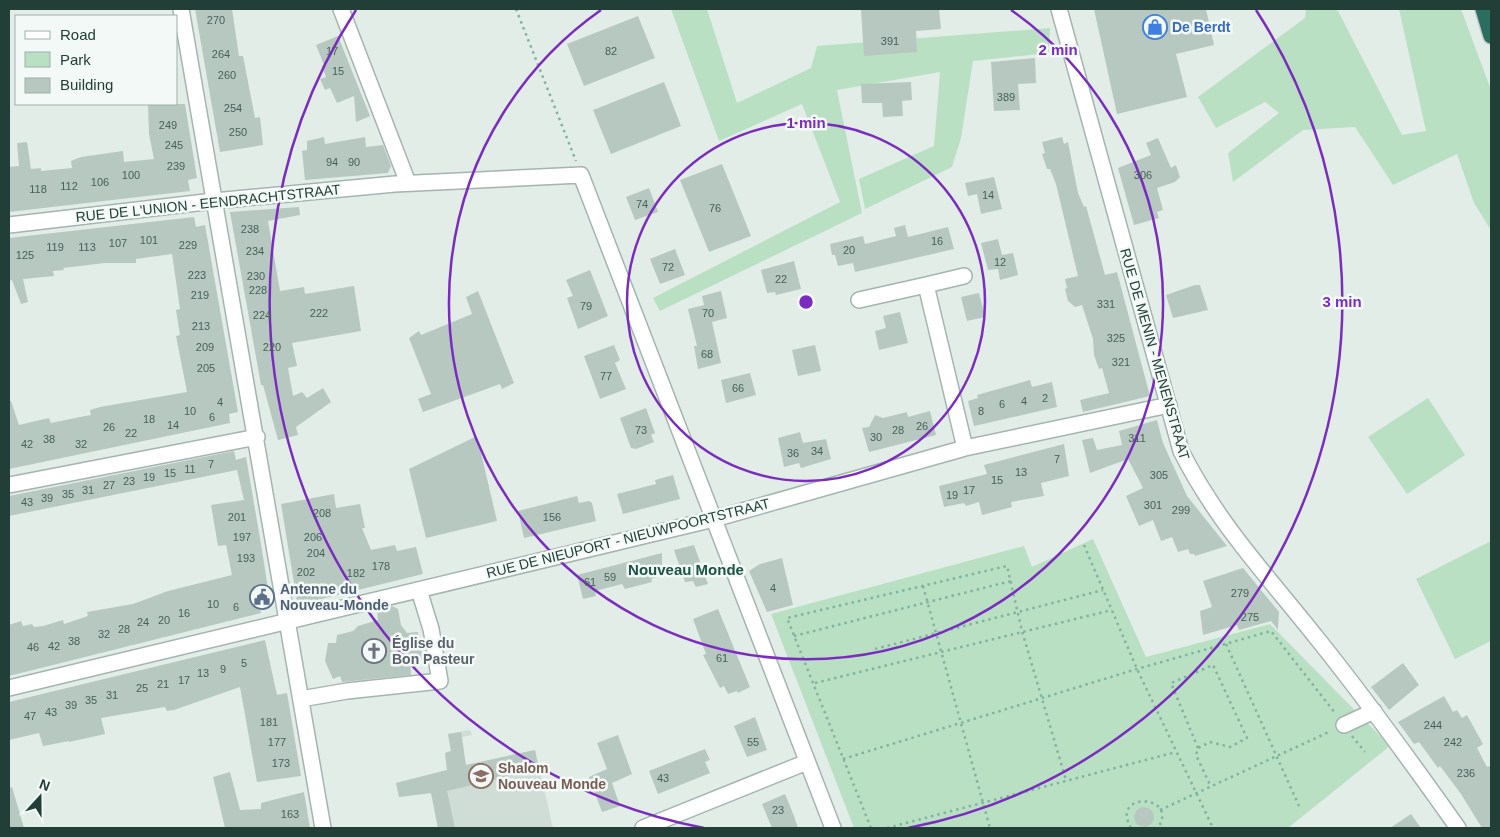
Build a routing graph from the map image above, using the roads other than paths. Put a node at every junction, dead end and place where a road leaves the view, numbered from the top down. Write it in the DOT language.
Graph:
graph roads {
  1 [pos="181,9"];
  2 [pos="341,9"];
  3 [pos="1059,9"];
  4 [pos="1482,9"];
  5 [pos="1491,36"];
  6 [pos="408,183"];
  7 [pos="214,201"];
  8 [pos="9,225"];
  9 [pos="964,276"];
  10 [pos="926,285"];
  11 [pos="859,300"];
  12 [pos="1169,406"];
  13 [pos="257,436"];
  14 [pos="965,448"];
  15 [pos="9,486"];
  16 [pos="714,519"];
  17 [pos="419,590"];
  18 [pos="289,622"];
  19 [pos="9,688"];
  20 [pos="301,699"];
  21 [pos="1374,711"];
  22 [pos="1344,725"];
  23 [pos="807,762"];
  24 [pos="323,828"];
  25 [pos="643,828"];
  26 [pos="833,828"];
  27 [pos="1458,828"];
  1 -- 7 [label="street"];
  2 -- 6 [label="street"];
  3 -- 12 [label="street, RUE DE MENIN - MENENSTRAAT"];
  4 -- 5 [label="highway"];
  6 -- 7 [label="street, RUE DE L'UNION - EENDRACHTSTRAAT"];
  6 -- 16 [label="street, RUE DE L'UNION - EENDRACHTSTRAAT"];
  7 -- 8 [label="street, RUE DE L'UNION - EENDRACHTSTRAAT"];
  7 -- 13 [label="street"];
  9 -- 10 [label="street"];
  10 -- 11 [label="street"];
  10 -- 14 [label="street"];
  12 -- 14 [label="street, RUE DE NIEUPORT - NIEUWPOORTSTRAAT"];
  12 -- 21 [label="street, RUE DE MENIN - MENENSTRAAT"];
  13 -- 15 [label="street"];
  13 -- 18 [label="street"];
  14 -- 16 [label="street, RUE DE NIEUPORT - NIEUWPOORTSTRAAT"];
  16 -- 17 [label="street, RUE DE NIEUPORT - NIEUWPOORTSTRAAT"];
  16 -- 23 [label="street"];
  17 -- 18 [label="street, RUE DE NIEUPORT - NIEUWPOORTSTRAAT"];
  17 -- 20 [label="street"];
  18 -- 19 [label="street, RUE DE NIEUPORT - NIEUWPOORTSTRAAT"];
  18 -- 20 [label="street"];
  20 -- 24 [label="street"];
  21 -- 22 [label="street"];
  21 -- 27 [label="street, RUE DE MENIN - MENENSTRAAT"];
  23 -- 25 [label="street"];
  23 -- 26 [label="street"];
}
